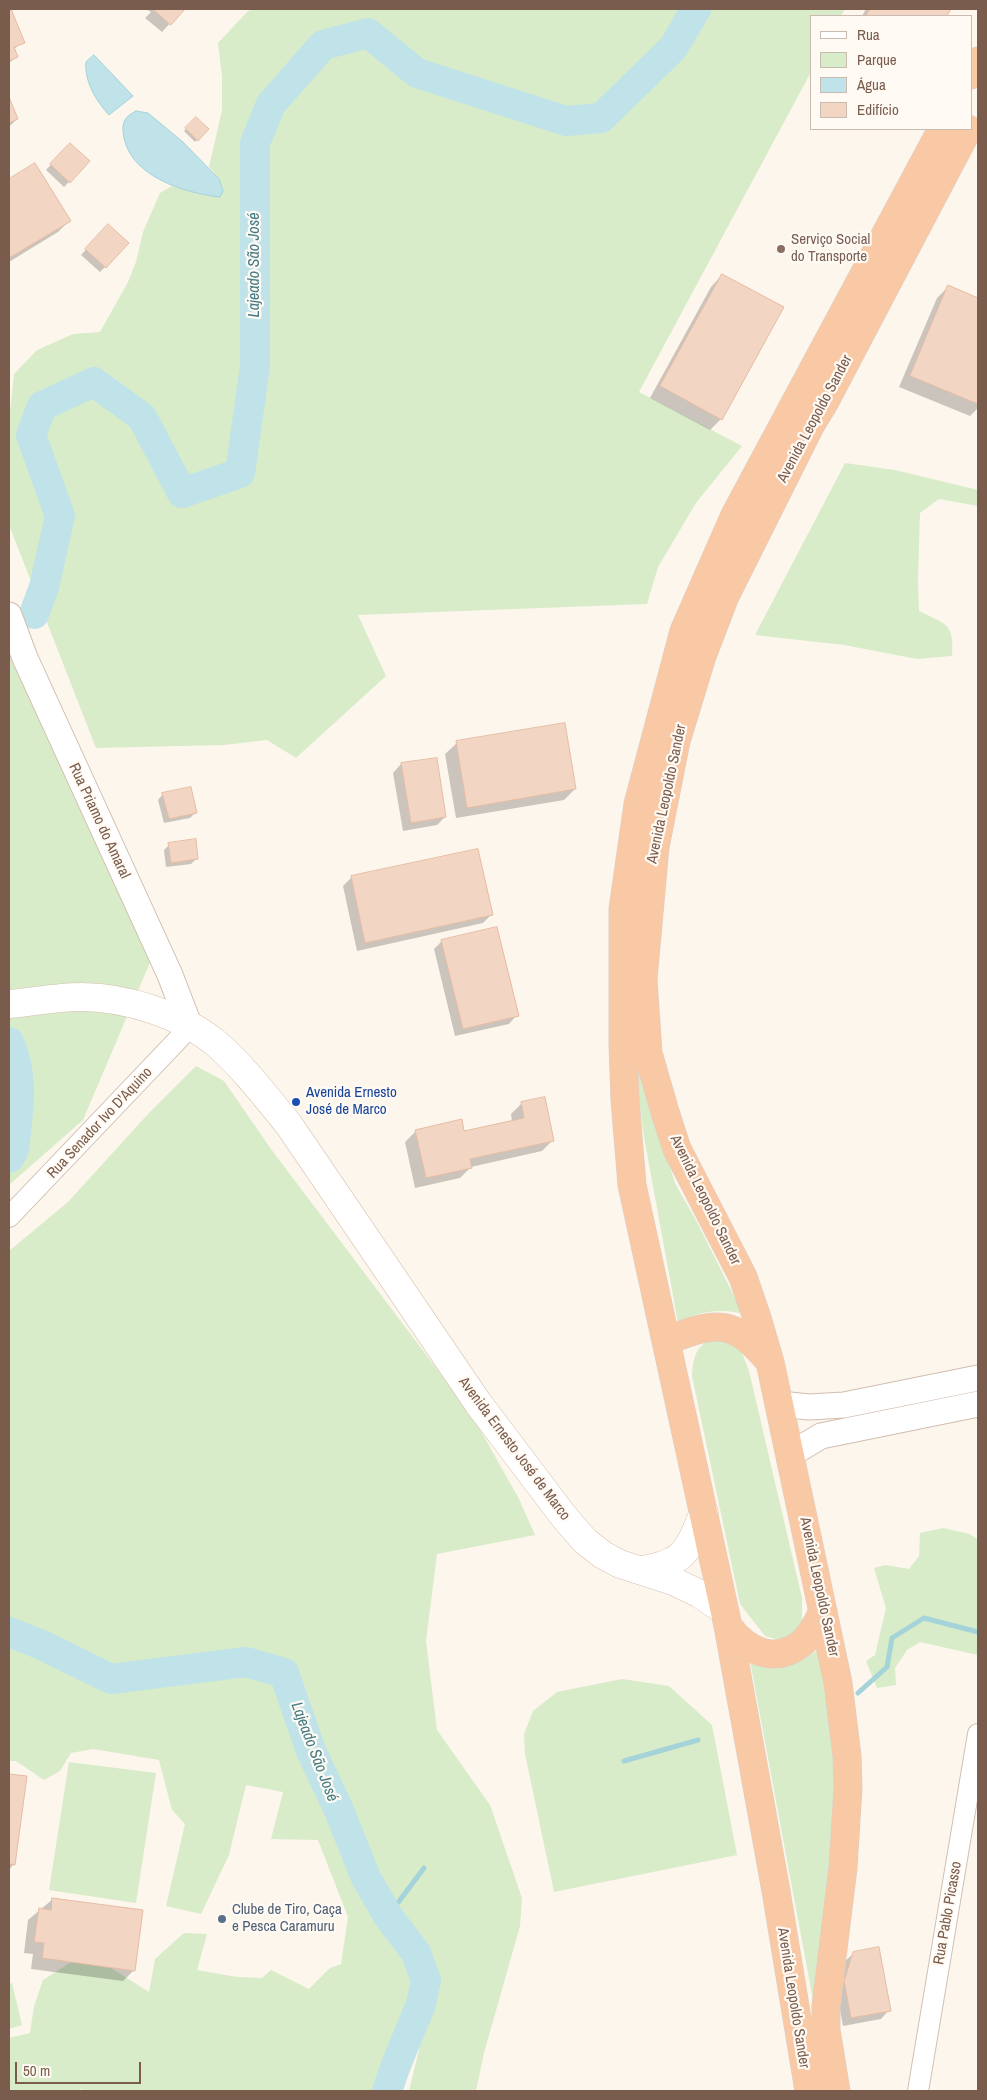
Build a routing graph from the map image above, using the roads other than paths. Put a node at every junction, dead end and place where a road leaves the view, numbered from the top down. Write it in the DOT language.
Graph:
graph roads {
  1 [pos="978,61"];
  2 [pos="972,73"];
  3 [pos="978,110"];
  4 [pos="972,122"];
  5 [pos="941,130"];
  6 [pos="967,130"];
  7 [pos="9,615"];
  8 [pos="9,1004"];
  9 [pos="190,1027"];
  10 [pos="9,1217"];
  11 [pos="666,1341"];
  12 [pos="770,1362"];
  13 [pos="978,1378"];
  14 [pos="780,1404"];
  15 [pos="978,1404"];
  16 [pos="791,1454"];
  17 [pos="704,1512"];
  18 [pos="642,1570"];
  19 [pos="823,1611"];
  20 [pos="726,1618"];
  21 [pos="978,1734"];
  22 [pos="809,2091"];
  23 [pos="836,2091"];
  24 [pos="918,2091"];
  1 -- 2 [label="highway"];
  3 -- 4 [label="highway"];
  5 -- 11 [label="highway, Avenida Leopoldo Sander"];
  6 -- 12 [label="highway, Avenida Leopoldo Sander"];
  7 -- 9 [label="street, Rua Priamo do Amaral"];
  8 -- 9 [label="main road, Avenida Ernesto José de Marco"];
  9 -- 10 [label="street, Rua Senador Ivo D'Aquino"];
  9 -- 18 [label="main road, Avenida Ernesto José de Marco"];
  11 -- 12 [label="highway"];
  11 -- 17 [label="highway, Avenida Leopoldo Sander"];
  12 -- 14 [label="highway, Avenida Leopoldo Sander"];
  13 -- 14 [label="street"];
  14 -- 16 [label="highway, Avenida Leopoldo Sander"];
  15 -- 16 [label="street"];
  16 -- 19 [label="highway, Avenida Leopoldo Sander"];
  17 -- 18 [label="main road, Avenida Ernesto José de Marco"];
  17 -- 20 [label="highway, Avenida Leopoldo Sander"];
  18 -- 20 [label="main road, Avenida Ernesto José de Marco"];
  19 -- 20 [label="highway"];
  19 -- 23 [label="highway, Avenida Leopoldo Sander"];
  20 -- 22 [label="highway, Avenida Leopoldo Sander"];
  21 -- 24 [label="street, Rua Pablo Picasso"];
}
